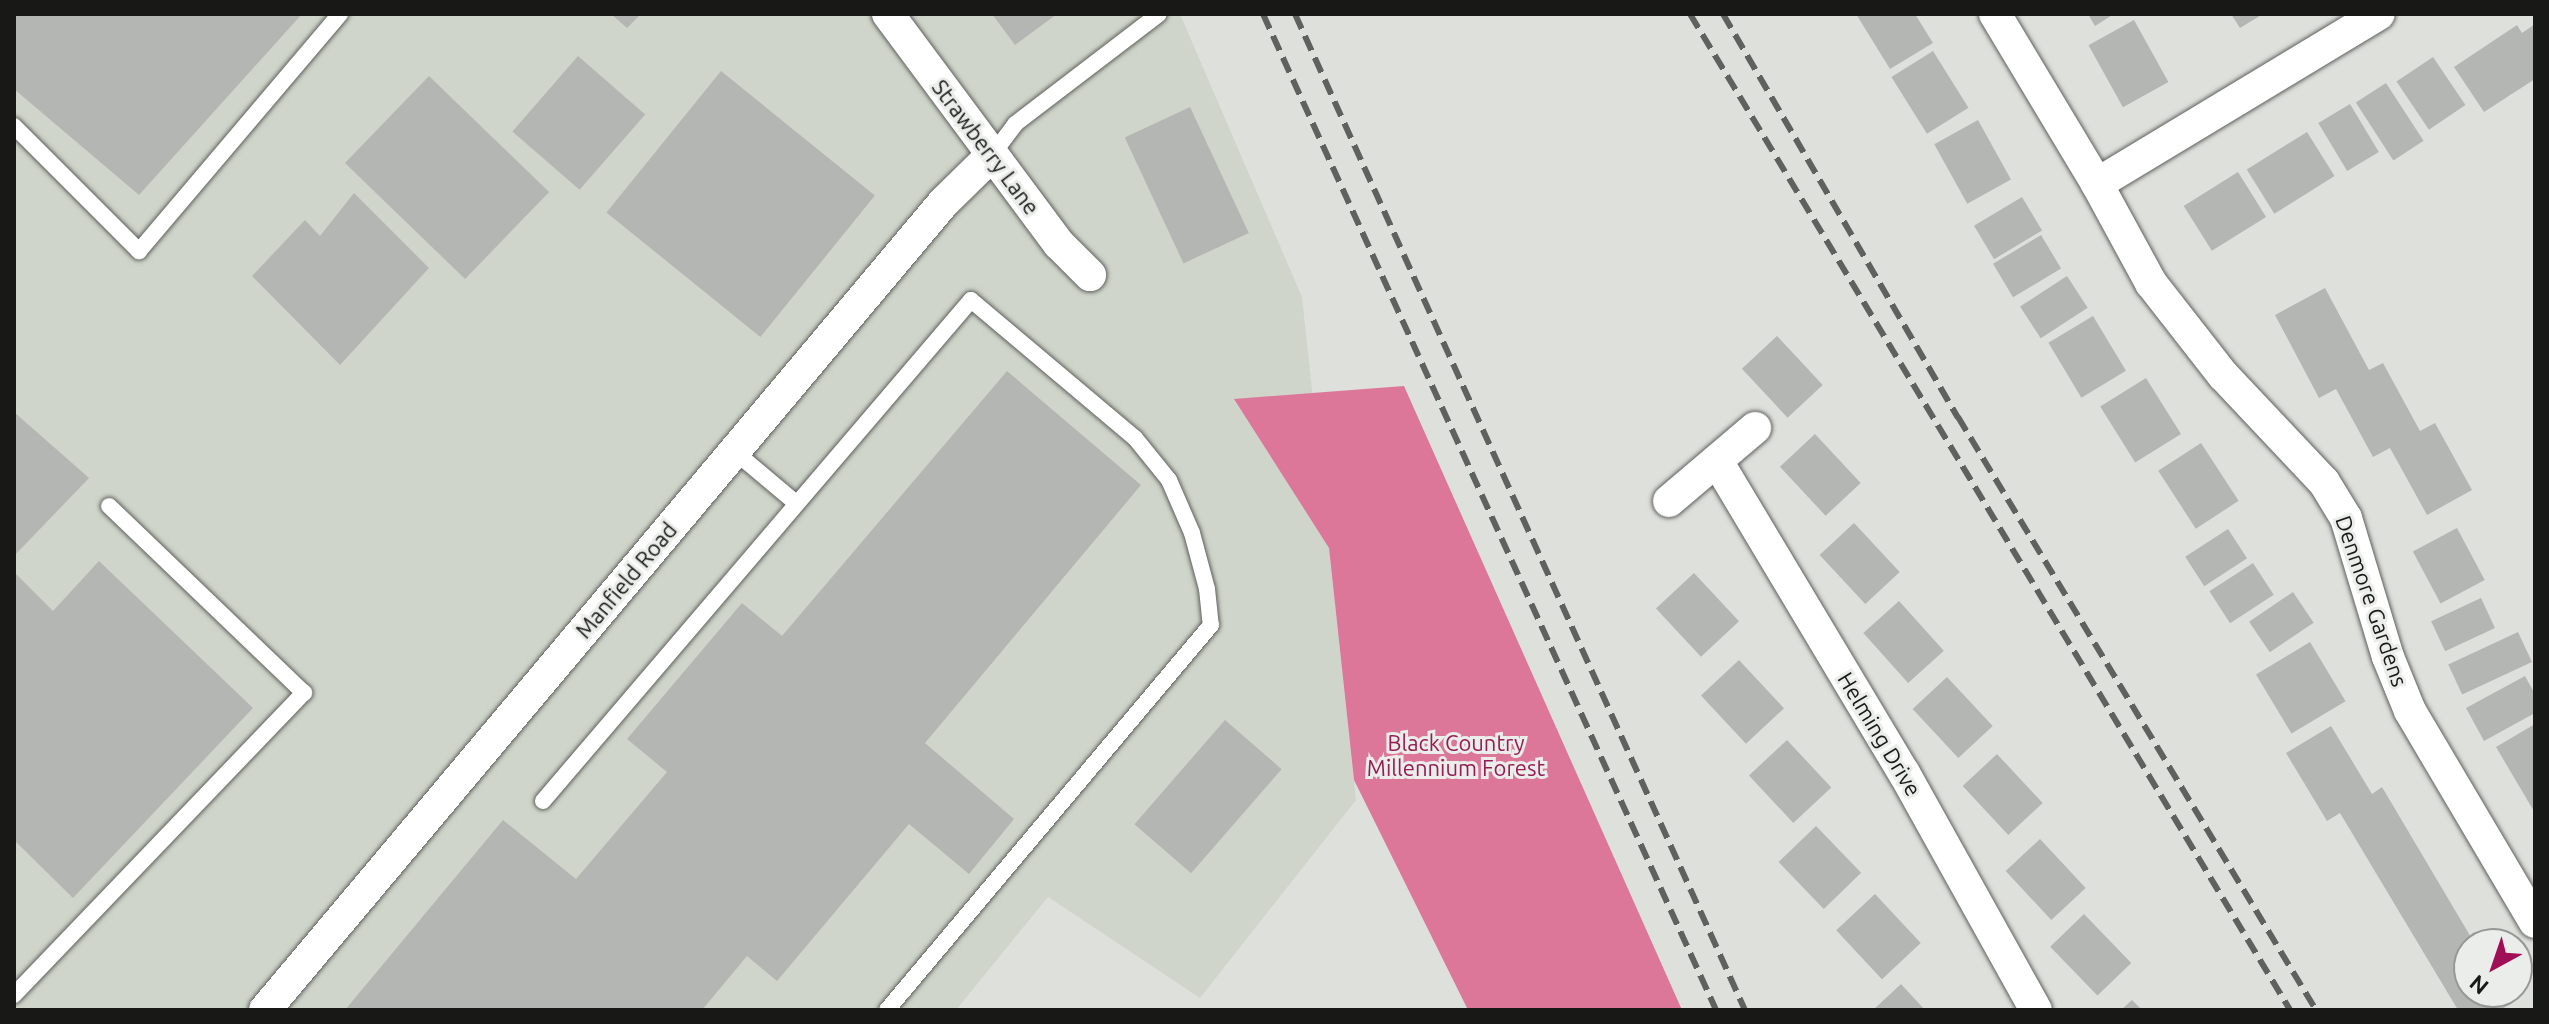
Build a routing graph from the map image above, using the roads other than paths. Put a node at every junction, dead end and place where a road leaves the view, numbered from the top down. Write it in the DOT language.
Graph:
graph roads {
  1 [pos="340,14"];
  2 [pos="888,14"];
  3 [pos="1159,14"];
  4 [pos="1995,14"];
  5 [pos="2379,14"];
  6 [pos="14,126"];
  7 [pos="992,155"];
  8 [pos="2097,184"];
  9 [pos="1090,275"];
  10 [pos="1755,428"];
  11 [pos="734,451"];
  12 [pos="1717,461"];
  13 [pos="1669,501"];
  14 [pos="796,503"];
  15 [pos="109,506"];
  16 [pos="543,801"];
  17 [pos="2535,922"];
  18 [pos="14,995"];
  19 [pos="265,1010"];
  20 [pos="887,1010"];
  21 [pos="2036,1010"];
  1 -- 6 [label="lane"];
  2 -- 7 [label="street, Strawberry Lane"];
  3 -- 7 [label="lane"];
  4 -- 8 [label="street, Denmore Gardens"];
  5 -- 8 [label="street"];
  7 -- 9 [label="street, Strawberry Lane"];
  7 -- 11 [label="street, Manfield Road"];
  8 -- 17 [label="street, Denmore Gardens"];
  10 -- 12 [label="street"];
  11 -- 14 [label="lane"];
  11 -- 19 [label="street, Manfield Road"];
  12 -- 13 [label="street"];
  12 -- 21 [label="street, Helming Drive"];
  14 -- 16 [label="lane"];
  14 -- 20 [label="lane"];
  15 -- 18 [label="lane"];
}
